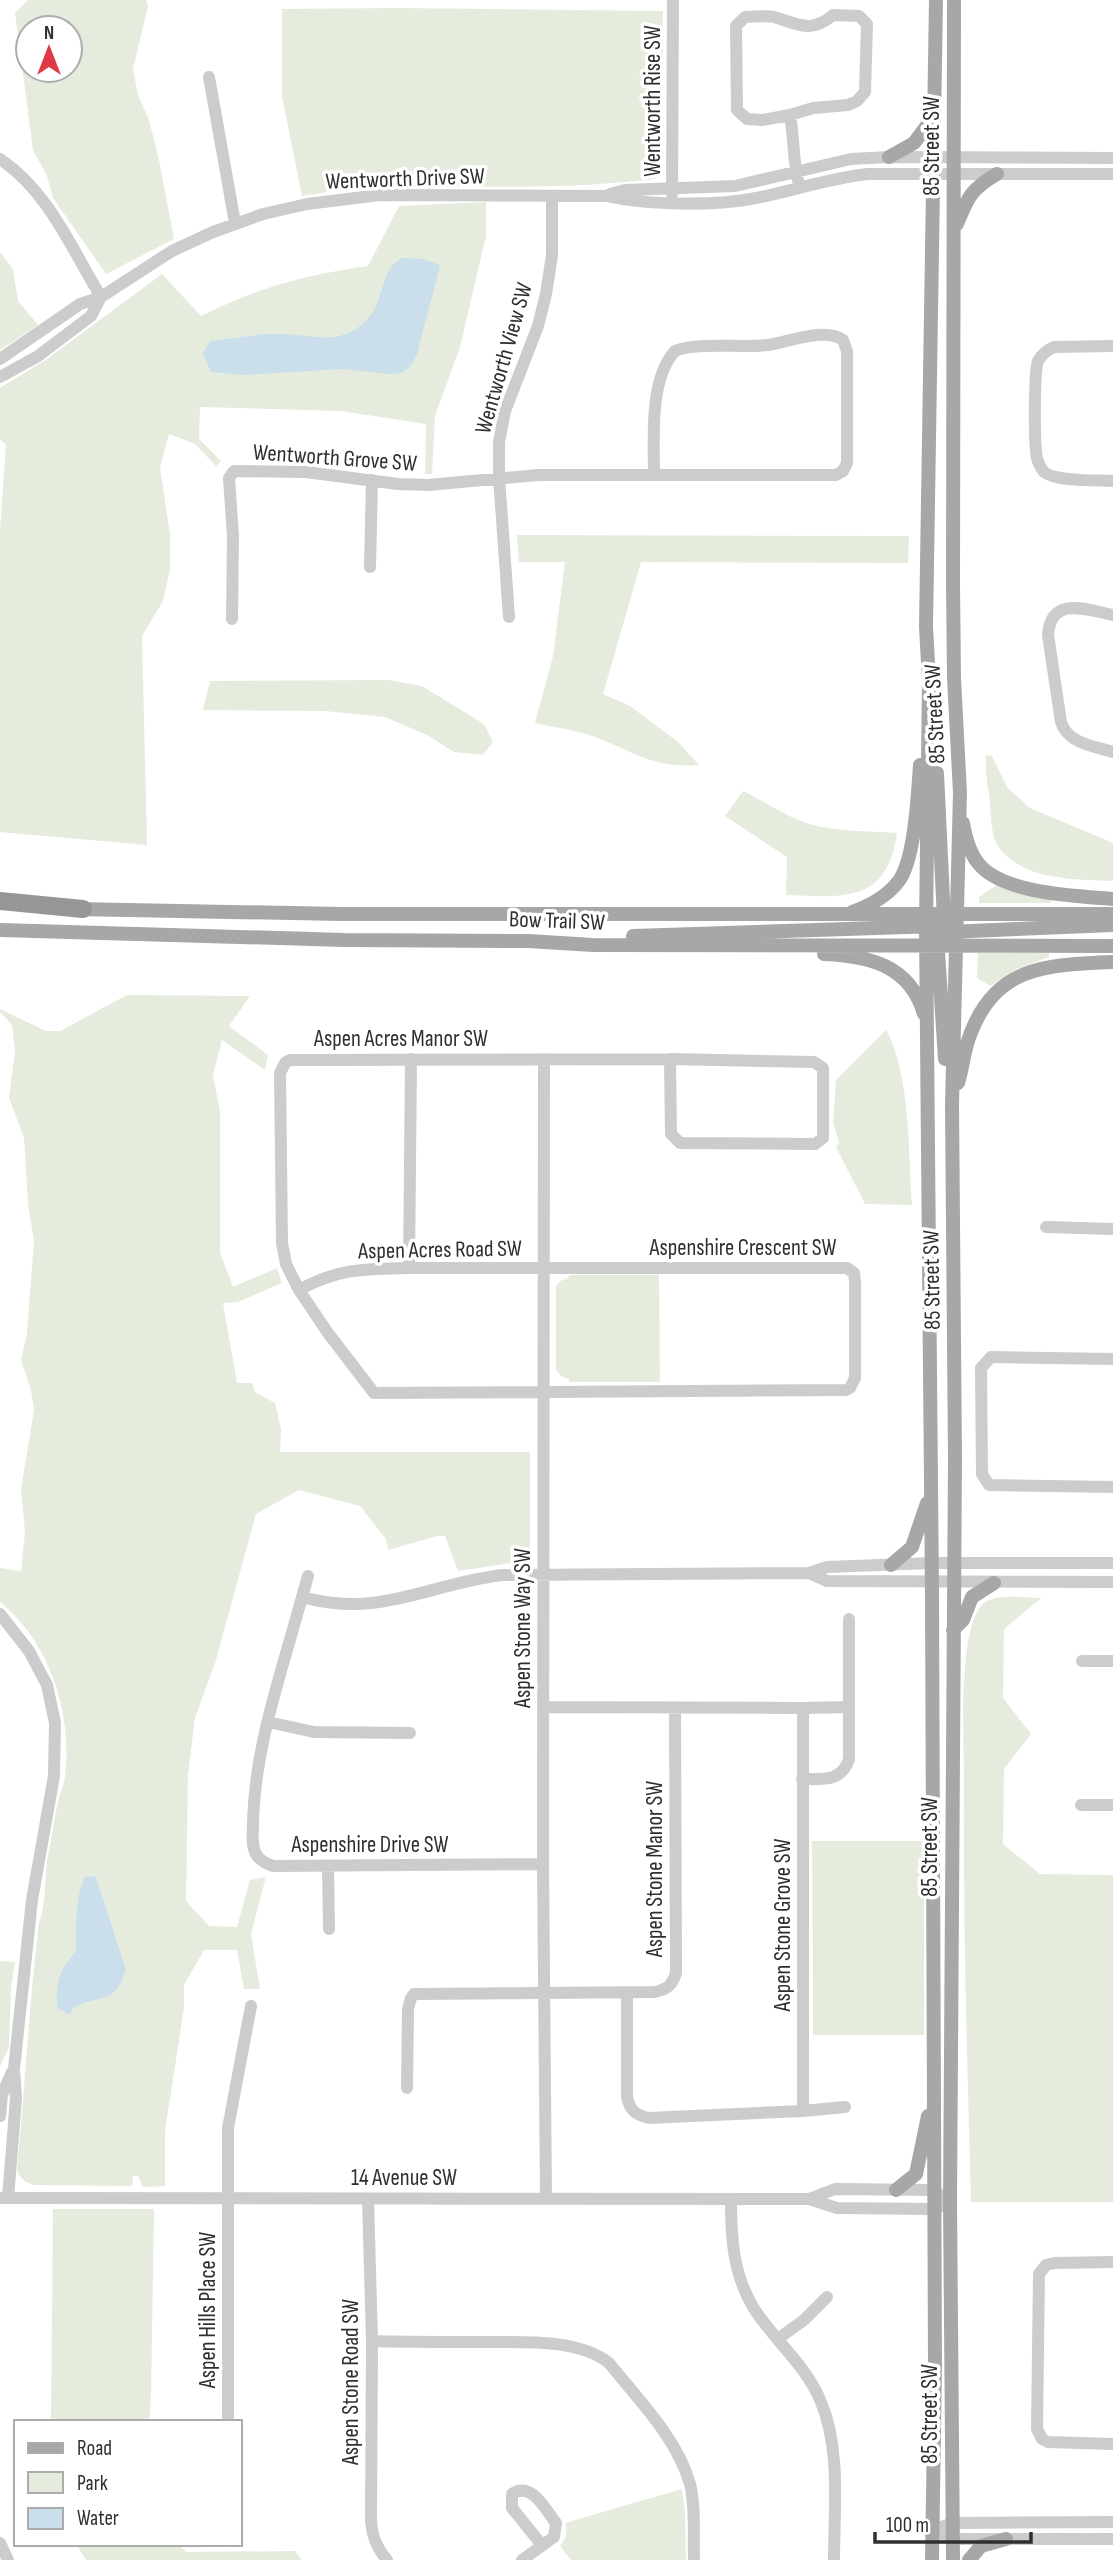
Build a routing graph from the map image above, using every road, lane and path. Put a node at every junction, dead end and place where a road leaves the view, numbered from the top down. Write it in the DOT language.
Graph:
graph roads {
  1 [pos="673,0"];
  2 [pos="936,0"];
  3 [pos="954,0"];
  4 [pos="209,77"];
  5 [pos="790,115"];
  6 [pos="935,115"];
  7 [pos="889,157"];
  8 [pos="934,158"];
  9 [pos="954,158"];
  10 [pos="1113,158"];
  11 [pos="0,159"];
  12 [pos="796,172"];
  13 [pos="997,174"];
  14 [pos="1113,174"];
  15 [pos="934,175"];
  16 [pos="954,175"];
  17 [pos="673,188"];
  18 [pos="800,188"];
  19 [pos="552,195"];
  20 [pos="606,195"];
  21 [pos="672,202"];
  22 [pos="236,223"];
  23 [pos="953,235"];
  24 [pos="101,297"];
  25 [pos="1113,346"];
  26 [pos="0,359"];
  27 [pos="0,377"];
  28 [pos="654,474"];
  29 [pos="499,477"];
  30 [pos="372,480"];
  31 [pos="1113,481"];
  32 [pos="370,567"];
  33 [pos="927,583"];
  34 [pos="953,583"];
  35 [pos="1113,615"];
  36 [pos="509,617"];
  37 [pos="232,619"];
  38 [pos="929,701"];
  39 [pos="1113,752"];
  40 [pos="960,793"];
  41 [pos="1113,899"];
  42 [pos="0,901"];
  43 [pos="0,907"];
  44 [pos="83,909"];
  45 [pos="846,914"];
  46 [pos="1113,914"];
  47 [pos="1113,925"];
  48 [pos="941,929"];
  49 [pos="0,930"];
  50 [pos="528,941"];
  51 [pos="593,945"];
  52 [pos="1113,946"];
  53 [pos="1113,962"];
  54 [pos="927,1026"];
  55 [pos="411,1059"];
  56 [pos="544,1059"];
  57 [pos="670,1059"];
  58 [pos="952,1104"];
  59 [pos="953,1202"];
  60 [pos="1046,1227"];
  61 [pos="1113,1228"];
  62 [pos="409,1268"];
  63 [pos="543,1269"];
  64 [pos="299,1290"];
  65 [pos="1113,1359"];
  66 [pos="544,1390"];
  67 [pos="1113,1487"];
  68 [pos="931,1492"];
  69 [pos="932,1563"];
  70 [pos="953,1563"];
  71 [pos="1113,1563"];
  72 [pos="891,1565"];
  73 [pos="809,1573"];
  74 [pos="543,1574"];
  75 [pos="308,1576"];
  76 [pos="932,1583"];
  77 [pos="953,1583"];
  78 [pos="993,1583"];
  79 [pos="1113,1583"];
  80 [pos="302,1598"];
  81 [pos="0,1614"];
  82 [pos="849,1619"];
  83 [pos="953,1630"];
  84 [pos="1082,1661"];
  85 [pos="1113,1661"];
  86 [pos="543,1707"];
  87 [pos="848,1707"];
  88 [pos="675,1708"];
  89 [pos="803,1708"];
  90 [pos="268,1722"];
  91 [pos="410,1733"];
  92 [pos="802,1779"];
  93 [pos="1081,1805"];
  94 [pos="1113,1805"];
  95 [pos="543,1864"];
  96 [pos="328,1866"];
  97 [pos="329,1929"];
  98 [pos="545,1992"];
  99 [pos="627,1993"];
  100 [pos="251,2006"];
  101 [pos="13,2069"];
  102 [pos="407,2088"];
  103 [pos="933,2101"];
  104 [pos="845,2107"];
  105 [pos="803,2111"];
  106 [pos="0,2116"];
  107 [pos="896,2190"];
  108 [pos="933,2190"];
  109 [pos="4,2198"];
  110 [pos="228,2198"];
  111 [pos="546,2198"];
  112 [pos="369,2199"];
  113 [pos="731,2199"];
  114 [pos="809,2199"];
  115 [pos="950,2202"];
  116 [pos="933,2210"];
  117 [pos="1113,2262"];
  118 [pos="827,2297"];
  119 [pos="779,2338"];
  120 [pos="372,2341"];
  121 [pos="228,2420"];
  122 [pos="1113,2444"];
  123 [pos="1113,2522"];
  124 [pos="953,2523"];
  125 [pos="933,2530"];
  126 [pos="953,2539"];
  127 [pos="1006,2539"];
  128 [pos="1113,2539"];
  129 [pos="0,2543"];
  130 [pos="541,2544"];
  131 [pos="8,2560"];
  132 [pos="387,2560"];
  133 [pos="522,2560"];
  134 [pos="694,2560"];
  135 [pos="834,2560"];
  136 [pos="932,2560"];
  137 [pos="953,2560"];
  138 [pos="969,2560"];
  1 -- 17 [label="street, Wentworth Rise SW"];
  2 -- 6 [label="main road, 85 Street SW"];
  3 -- 9 [label="main road, 85 Street SW"];
  4 -- 22 [label="street"];
  5 -- 5 [label="street"];
  5 -- 12 [label="street"];
  6 -- 7 [label="main road"];
  6 -- 8 [label="main road, 85 Street SW"];
  7 -- 8 [label="street, Wentworth Drive SW"];
  7 -- 12 [label="street, Wentworth Drive SW"];
  8 -- 9 [label="street, Wentworth Drive SW"];
  8 -- 15 [label="main road, 85 Street SW"];
  9 -- 10 [label="street, Wentworth Drive SW"];
  9 -- 16 [label="main road, 85 Street SW"];
  11 -- 24 [label="street"];
  12 -- 17 [label="street, Wentworth Drive SW"];
  12 -- 18 [label="street"];
  13 -- 14 [label="street, Wentworth Drive SW"];
  13 -- 16 [label="street, Wentworth Drive SW"];
  13 -- 23 [label="main road"];
  15 -- 16 [label="street, Wentworth Drive SW"];
  15 -- 18 [label="street, Wentworth Drive SW"];
  15 -- 33 [label="main road, 85 Street SW"];
  16 -- 23 [label="main road, 85 Street SW"];
  17 -- 20 [label="street, Wentworth Drive SW"];
  17 -- 21 [label="street, Wentworth Rise SW"];
  18 -- 21 [label="street, Wentworth Drive SW"];
  19 -- 20 [label="street, Wentworth Drive SW"];
  19 -- 22 [label="street, Wentworth Drive SW"];
  19 -- 29 [label="street, Wentworth View SW"];
  20 -- 21 [label="street, Wentworth Drive SW"];
  22 -- 24 [label="street, Wentworth Drive SW"];
  23 -- 34 [label="main road, 85 Street SW"];
  24 -- 26 [label="street, Wentworth Drive SW"];
  24 -- 27 [label="street, Wentworth Drive SW"];
  25 -- 31 [label="street"];
  28 -- 28 [label="street, Wentworth Grove SW"];
  28 -- 29 [label="street, Wentworth Grove SW"];
  29 -- 30 [label="street, Wentworth Grove SW"];
  29 -- 36 [label="street, Wentworth View SW"];
  30 -- 32 [label="street"];
  30 -- 37 [label="street, Wentworth Grove SW"];
  33 -- 34 [label="main road"];
  33 -- 38 [label="main road, 85 Street SW"];
  34 -- 40 [label="main road, 85 Street SW"];
  35 -- 39 [label="street"];
  38 -- 45 [label="main road"];
  38 -- 48 [label="main road, 85 Street SW"];
  40 -- 41 [label="main road"];
  40 -- 48 [label="main road, 85 Street SW"];
  42 -- 44 [label="highway"];
  43 -- 44 [label="main road, Bow Trail SW"];
  44 -- 45 [label="main road, Bow Trail SW"];
  45 -- 48 [label="main road, Bow Trail SW"];
  46 -- 48 [label="main road, Bow Trail SW"];
  47 -- 48 [label="main road"];
  48 -- 50 [label="main road"];
  48 -- 51 [label="main road, Bow Trail SW"];
  48 -- 52 [label="main road, Bow Trail SW"];
  48 -- 54 [label="main road, 85 Street SW"];
  48 -- 58 [label="main road, 85 Street SW"];
  48 -- 59 [label="main road"];
  49 -- 50 [label="main road, Bow Trail SW"];
  50 -- 51 [label="main road, Bow Trail SW"];
  51 -- 54 [label="main road"];
  53 -- 58 [label="main road"];
  54 -- 68 [label="main road, 85 Street SW"];
  55 -- 56 [label="street, Aspen Acres Manor SW"];
  55 -- 62 [label="street"];
  55 -- 64 [label="street, Aspen Acres Manor SW"];
  56 -- 57 [label="street, Aspen Acres Manor SW"];
  56 -- 63 [label="street, Aspen Stone Way SW"];
  57 -- 57 [label="street, Aspen Acres Manor SW"];
  58 -- 59 [label="main road, 85 Street SW"];
  59 -- 70 [label="main road, 85 Street SW"];
  60 -- 61 [label="street"];
  62 -- 63 [label="street, Aspen Acres Road SW"];
  62 -- 64 [label="street, Aspen Acres Road SW"];
  63 -- 66 [label="street, Aspen Stone Way SW"];
  63 -- 66 [label="street, Aspenshire Crescent SW"];
  64 -- 66 [label="street, Aspen Acres Manor SW"];
  65 -- 67 [label="street"];
  66 -- 74 [label="street, Aspen Stone Way SW"];
  68 -- 69 [label="main road, 85 Street SW"];
  68 -- 72 [label="main road"];
  69 -- 70 [label="street"];
  69 -- 72 [label="street"];
  69 -- 76 [label="main road, 85 Street SW"];
  70 -- 71 [label="street"];
  70 -- 77 [label="main road, 85 Street SW"];
  72 -- 73 [label="street"];
  73 -- 74 [label="street"];
  73 -- 76 [label="street"];
  74 -- 80 [label="street"];
  74 -- 86 [label="street, Aspen Stone Way SW"];
  75 -- 80 [label="street, Aspenshire Drive SW"];
  76 -- 77 [label="street"];
  76 -- 103 [label="main road, 85 Street SW"];
  77 -- 78 [label="street"];
  77 -- 83 [label="main road, 85 Street SW"];
  78 -- 79 [label="street"];
  78 -- 83 [label="main road"];
  80 -- 90 [label="street, Aspenshire Drive SW"];
  81 -- 101 [label="street"];
  82 -- 87 [label="street"];
  83 -- 115 [label="main road, 85 Street SW"];
  84 -- 85 [label="street"];
  86 -- 88 [label="street"];
  86 -- 95 [label="street, Aspen Stone Way SW"];
  87 -- 89 [label="street"];
  87 -- 92 [label="street"];
  88 -- 89 [label="street"];
  88 -- 99 [label="street, Aspen Stone Manor SW"];
  89 -- 92 [label="street, Aspen Stone Grove SW"];
  90 -- 91 [label="street"];
  90 -- 96 [label="street, Aspenshire Drive SW"];
  92 -- 105 [label="street, Aspen Stone Grove SW"];
  93 -- 94 [label="street"];
  95 -- 96 [label="street, Aspenshire Drive SW"];
  95 -- 98 [label="street, Aspen Stone Way SW"];
  96 -- 97 [label="street"];
  98 -- 99 [label="street, Aspen Stone Manor SW"];
  98 -- 102 [label="street, Aspen Stone Manor SW"];
  98 -- 111 [label="street, Aspen Stone Way SW"];
  99 -- 105 [label="street"];
  100 -- 110 [label="street, Aspen Hills Place SW"];
  101 -- 106 [label="street"];
  101 -- 109 [label="street"];
  103 -- 107 [label="main road"];
  103 -- 108 [label="main road, 85 Street SW"];
  104 -- 105 [label="street"];
  107 -- 108 [label="street, 14 Avenue SW"];
  107 -- 114 [label="street, 14 Avenue SW"];
  108 -- 115 [label="street"];
  108 -- 116 [label="main road, 85 Street SW"];
  109 -- 110 [label="street, 14 Avenue SW"];
  110 -- 112 [label="street, 14 Avenue SW"];
  110 -- 121 [label="street, Aspen Hills Place SW"];
  111 -- 112 [label="street, 14 Avenue SW"];
  111 -- 113 [label="street, 14 Avenue SW"];
  112 -- 120 [label="street, Aspen Stone Road SW"];
  113 -- 114 [label="street, 14 Avenue SW"];
  113 -- 119 [label="street"];
  114 -- 116 [label="street, 14 Avenue SW"];
  115 -- 116 [label="street, 14 Avenue SW"];
  115 -- 124 [label="main road, 85 Street SW"];
  116 -- 125 [label="main road, 85 Street SW"];
  117 -- 122 [label="street"];
  118 -- 119 [label="street"];
  119 -- 135 [label="street"];
  120 -- 132 [label="street, Aspen Stone Road SW"];
  120 -- 134 [label="street"];
  123 -- 124 [label="street"];
  124 -- 125 [label="street"];
  124 -- 126 [label="main road, 85 Street SW"];
  125 -- 126 [label="street"];
  125 -- 136 [label="main road, 85 Street SW"];
  126 -- 127 [label="street"];
  126 -- 137 [label="main road, 85 Street SW"];
  127 -- 128 [label="street"];
  127 -- 138 [label="main road"];
  129 -- 131 [label="street"];
  130 -- 133 [label="street"];
}
